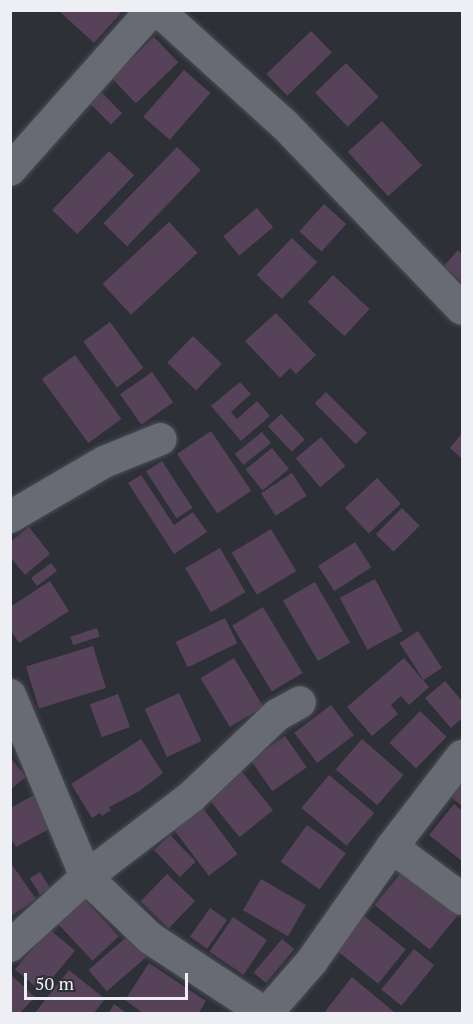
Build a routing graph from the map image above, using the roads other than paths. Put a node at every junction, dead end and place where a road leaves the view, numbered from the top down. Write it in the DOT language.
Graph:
graph roads {
  1 [pos="152,10"];
  2 [pos="158,10"];
  3 [pos="10,170"];
  4 [pos="462,309"];
  5 [pos="160,439"];
  6 [pos="10,517"];
  7 [pos="10,695"];
  8 [pos="300,702"];
  9 [pos="462,756"];
  10 [pos="392,847"];
  11 [pos="86,877"];
  12 [pos="462,899"];
  13 [pos="10,946"];
  14 [pos="266,1014"];
  1 -- 3 [label="street"];
  2 -- 4 [label="street"];
  5 -- 6 [label="street"];
  7 -- 11 [label="street"];
  8 -- 11 [label="street"];
  9 -- 10 [label="street"];
  10 -- 12 [label="street"];
  10 -- 14 [label="street"];
  11 -- 13 [label="street"];
  11 -- 14 [label="street"];
}
